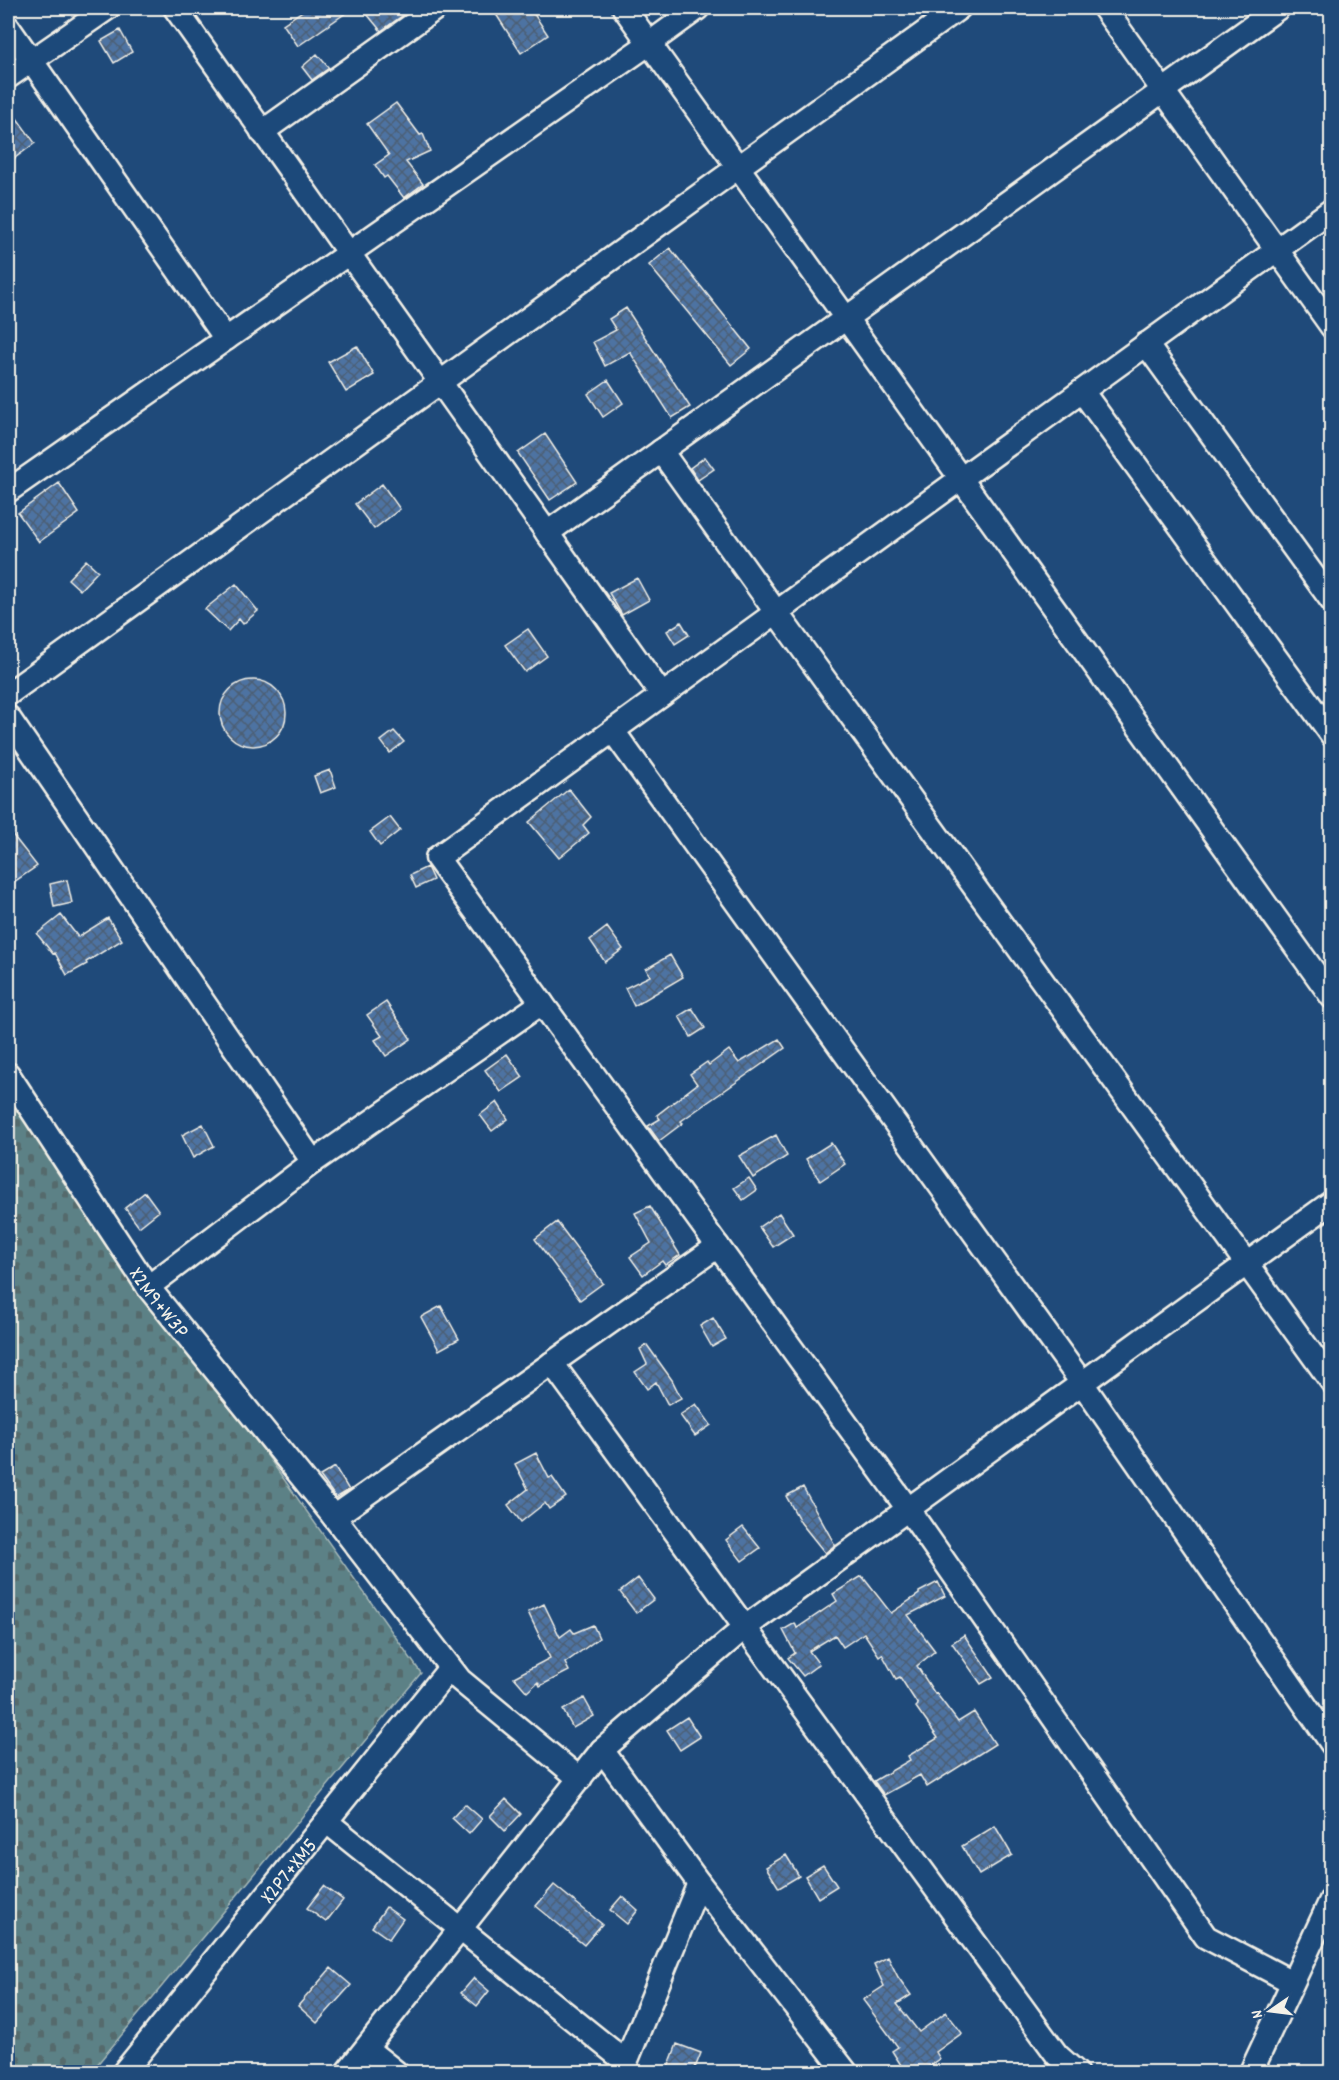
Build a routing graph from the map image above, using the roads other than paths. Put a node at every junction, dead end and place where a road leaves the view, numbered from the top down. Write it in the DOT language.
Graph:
graph roads {
  1 [pos="108,8"];
  2 [pos="174,8"];
  3 [pos="436,8"];
  4 [pos="624,8"];
  5 [pos="698,8"];
  6 [pos="959,8"];
  7 [pos="1104,8"];
  8 [pos="1278,8"];
  9 [pos="8,27"];
  10 [pos="650,44"];
  11 [pos="31,61"];
  12 [pos="8,78"];
  13 [pos="1163,90"];
  14 [pos="262,132"];
  15 [pos="738,166"];
  16 [pos="1332,210"];
  17 [pos="1277,250"];
  18 [pos="349,254"];
  19 [pos="846,318"];
  20 [pos="1332,327"];
  21 [pos="226,339"];
  22 [pos="1146,344"];
  23 [pos="439,381"];
  24 [pos="1082,391"];
  25 [pos="661,451"];
  26 [pos="961,478"];
  27 [pos="8,491"];
  28 [pos="547,533"];
  29 [pos="1332,601"];
  30 [pos="776,612"];
  31 [pos="8,694"];
  32 [pos="662,695"];
  33 [pos="8,717"];
  34 [pos="613,731"];
  35 [pos="1332,735"];
  36 [pos="1331,994"];
  37 [pos="542,1004"];
  38 [pos="8,1074"];
  39 [pos="313,1162"];
  40 [pos="1332,1202"];
  41 [pos="718,1246"];
  42 [pos="1246,1264"];
  43 [pos="148,1287"];
  44 [pos="552,1363"];
  45 [pos="1332,1382"];
  46 [pos="1082,1383"];
  47 [pos="908,1509"];
  48 [pos="334,1517"];
  49 [pos="744,1628"];
  50 [pos="450,1668"];
  51 [pos="1332,1744"];
  52 [pos="602,1750"];
  53 [pos="580,1779"];
  54 [pos="327,1822"];
  55 [pos="699,1883"];
  56 [pos="1332,1898"];
  57 [pos="460,1930"];
  58 [pos="1292,1982"];
  59 [pos="367,2049"];
  60 [pos="624,2067"];
  61 [pos="840,2070"];
  62 [pos="124,2073"];
  63 [pos="347,2073"];
  64 [pos="396,2073"];
  65 [pos="1076,2073"];
  66 [pos="1251,2073"];
  1 -- 11 [label="street"];
  2 -- 14 [label="street"];
  3 -- 14 [label="street"];
  4 -- 10 [label="street"];
  5 -- 10 [label="street"];
  6 -- 15 [label="street"];
  7 -- 13 [label="street"];
  8 -- 13 [label="street"];
  9 -- 11 [label="street"];
  10 -- 15 [label="street"];
  10 -- 18 [label="street"];
  11 -- 12 [label="street"];
  11 -- 21 [label="street"];
  13 -- 17 [label="street"];
  13 -- 19 [label="street"];
  14 -- 18 [label="street"];
  15 -- 19 [label="street"];
  15 -- 23 [label="street"];
  16 -- 17 [label="street"];
  17 -- 20 [label="street"];
  17 -- 22 [label="street"];
  18 -- 21 [label="street"];
  18 -- 23 [label="street"];
  19 -- 25 [label="street"];
  19 -- 26 [label="street"];
  21 -- 27 [label="street"];
  22 -- 24 [label="street"];
  22 -- 29 [label="street"];
  23 -- 28 [label="street"];
  23 -- 31 [label="street"];
  24 -- 26 [label="street"];
  24 -- 35 [label="street"];
  25 -- 28 [label="street"];
  25 -- 30 [label="street"];
  26 -- 30 [label="street"];
  26 -- 36 [label="street"];
  28 -- 32 [label="street"];
  30 -- 32 [label="street"];
  30 -- 42 [label="street"];
  32 -- 34 [label="street"];
  33 -- 39 [label="street"];
  34 -- 37 [label="street"];
  34 -- 46 [label="street"];
  37 -- 39 [label="street"];
  37 -- 41 [label="street"];
  38 -- 43 [label="street, X2M9+W3P"];
  39 -- 43 [label="street"];
  40 -- 42 [label="street"];
  41 -- 44 [label="street"];
  41 -- 47 [label="street"];
  42 -- 45 [label="street"];
  42 -- 46 [label="street"];
  43 -- 48 [label="street, X2M9+W3P"];
  44 -- 48 [label="street"];
  44 -- 49 [label="street"];
  46 -- 47 [label="street"];
  46 -- 51 [label="street"];
  47 -- 49 [label="street"];
  47 -- 58 [label="street"];
  48 -- 50 [label="street, X2M9+W3P"];
  49 -- 52 [label="street"];
  49 -- 65 [label="street"];
  50 -- 53 [label="street, X2M9+W3P"];
  50 -- 54 [label="street, X2P7+XM5"];
  52 -- 53 [label="street"];
  52 -- 55 [label="street"];
  53 -- 57 [label="street"];
  54 -- 57 [label="street"];
  54 -- 62 [label="street, X2P7+XM5"];
  55 -- 60 [label="street"];
  55 -- 61 [label="street"];
  56 -- 58 [label="street"];
  57 -- 59 [label="street"];
  57 -- 60 [label="street"];
  58 -- 66 [label="street"];
  59 -- 63 [label="street"];
  59 -- 64 [label="street"];
}
